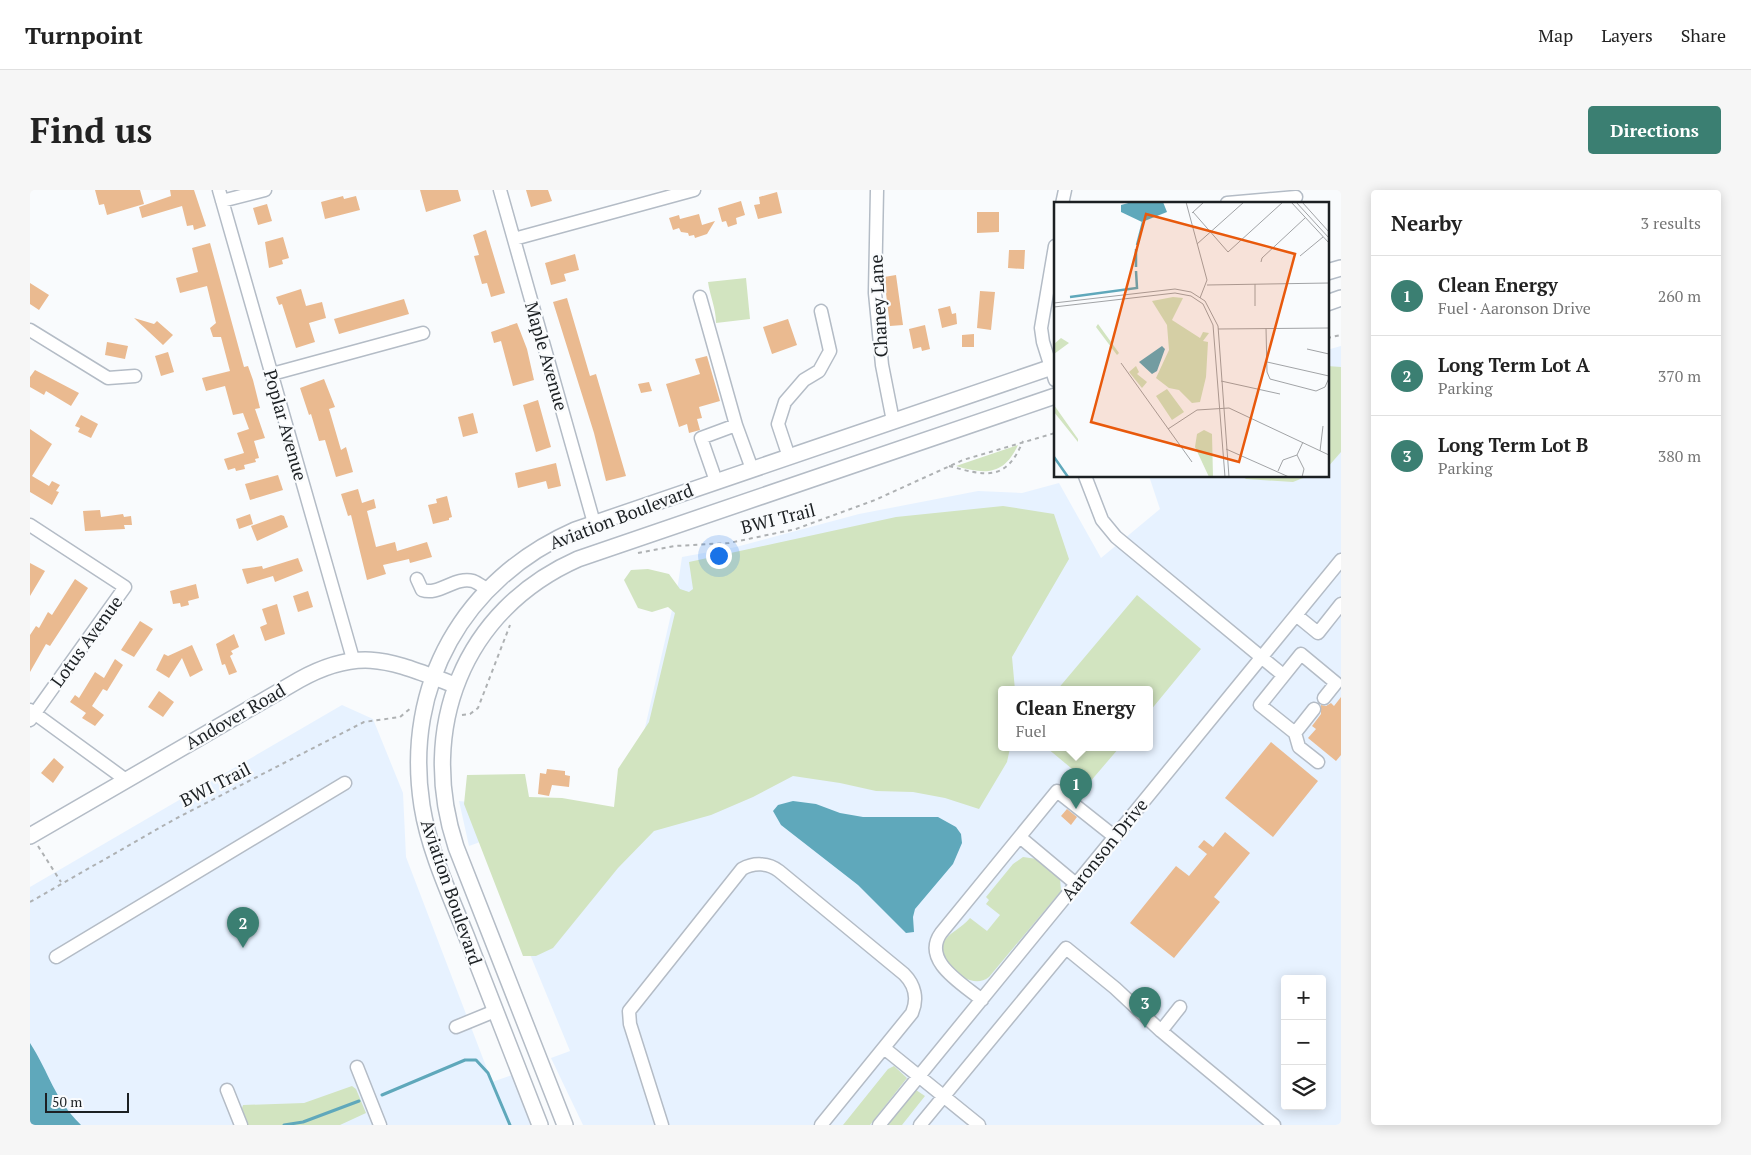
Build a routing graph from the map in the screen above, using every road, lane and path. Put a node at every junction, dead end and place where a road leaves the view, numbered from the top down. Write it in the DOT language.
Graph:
graph roads {
  1 [pos="265,190"];
  2 [pos="500,190"];
  3 [pos="694,190"];
  4 [pos="878,190"];
  5 [pos="221,196"];
  6 [pos="1296,197"];
  7 [pos="1238,202"];
  8 [pos="514,239"];
  9 [pos="1054,257"];
  10 [pos="1341,268"];
  11 [pos="1328,272"];
  12 [pos="1051,289"];
  13 [pos="700,297"];
  14 [pos="1341,298"];
  15 [pos="1328,303"];
  16 [pos="821,311"];
  17 [pos="30,330"];
  18 [pos="423,333"];
  19 [pos="1341,335"];
  20 [pos="1328,338"];
  21 [pos="1053,371"];
  22 [pos="272,374"];
  23 [pos="135,376"];
  24 [pos="1054,396"];
  25 [pos="893,421"];
  26 [pos="736,425"];
  27 [pos="1054,433"];
  28 [pos="1024,441"];
  29 [pos="789,457"];
  30 [pos="948,466"];
  31 [pos="752,469"];
  32 [pos="1086,478"];
  33 [pos="716,481"];
  34 [pos="594,523"];
  35 [pos="30,525"];
  36 [pos="635,554"];
  37 [pos="1341,560"];
  38 [pos="417,578"];
  39 [pos="487,589"];
  40 [pos="1341,604"];
  41 [pos="1296,614"];
  42 [pos="513,620"];
  43 [pos="1261,657"];
  44 [pos="353,659"];
  45 [pos="1283,676"];
  46 [pos="433,677"];
  47 [pos="455,684"];
  48 [pos="1324,698"];
  49 [pos="418,706"];
  50 [pos="1314,710"];
  51 [pos="454,713"];
  52 [pos="32,714"];
  53 [pos="1295,733"];
  54 [pos="1318,762"];
  55 [pos="126,780"];
  56 [pos="344,784"];
  57 [pos="31,836"];
  58 [pos="1114,837"];
  59 [pos="1021,838"];
  60 [pos="62,883"];
  61 [pos="1076,884"];
  62 [pos="30,902"];
  63 [pos="56,957"];
  64 [pos="982,1000"];
  65 [pos="1180,1007"];
  66 [pos="496,1011"];
  67 [pos="524,1021"];
  68 [pos="456,1026"];
  69 [pos="1161,1031"];
  70 [pos="884,1048"];
  71 [pos="357,1068"];
  72 [pos="918,1076"];
  73 [pos="227,1090"];
  74 [pos="943,1096"];
  75 [pos="241,1125"];
  76 [pos="380,1125"];
  77 [pos="540,1125"];
  78 [pos="565,1125"];
  79 [pos="662,1125"];
  80 [pos="821,1125"];
  81 [pos="879,1125"];
  82 [pos="920,1125"];
  83 [pos="979,1125"];
  84 [pos="1274,1125"];
  1 -- 5 [label="street"];
  2 -- 8 [label="street, Maple Avenue"];
  3 -- 8 [label="street"];
  4 -- 25 [label="street, Chaney Lane"];
  5 -- 22 [label="street, Poplar Avenue"];
  6 -- 7 [label="street"];
  8 -- 34 [label="street, Maple Avenue"];
  9 -- 12 [label="street"];
  10 -- 11 [label="main road"];
  12 -- 21 [label="street"];
  13 -- 26 [label="street"];
  14 -- 15 [label="main road"];
  16 -- 29 [label="street"];
  17 -- 23 [label="street"];
  18 -- 22 [label="street"];
  19 -- 20 [label="path"];
  21 -- 25 [label="main road, Aviation Boulevard"];
  22 -- 44 [label="street, Poplar Avenue"];
  24 -- 47 [label="main road, Aviation Boulevard"];
  25 -- 29 [label="main road, Aviation Boulevard"];
  26 -- 31 [label="street"];
  26 -- 33 [label="street"];
  27 -- 28 [label="path, BWI Trail"];
  28 -- 30 [label="path, BWI Trail"];
  28 -- 30 [label="path"];
  29 -- 31 [label="main road, Aviation Boulevard"];
  30 -- 36 [label="path, BWI Trail"];
  31 -- 33 [label="main road, Aviation Boulevard"];
  32 -- 43 [label="street"];
  33 -- 34 [label="main road, Aviation Boulevard"];
  34 -- 39 [label="main road, Aviation Boulevard"];
  35 -- 52 [label="street, Lotus Avenue"];
  37 -- 41 [label="street, Aaronson Drive"];
  38 -- 39 [label="street"];
  39 -- 46 [label="main road, Aviation Boulevard"];
  40 -- 41 [label="street"];
  41 -- 43 [label="street, Aaronson Drive"];
  42 -- 51 [label="path"];
  43 -- 45 [label="street"];
  43 -- 58 [label="street, Aaronson Drive"];
  44 -- 46 [label="main road, Andover Road"];
  44 -- 55 [label="main road, Andover Road"];
  45 -- 48 [label="street"];
  45 -- 53 [label="street"];
  46 -- 47 [label="main road, Andover Road"];
  46 -- 66 [label="main road, Aviation Boulevard"];
  47 -- 67 [label="main road, Aviation Boulevard"];
  49 -- 60 [label="path, BWI Trail"];
  50 -- 53 [label="street"];
  52 -- 55 [label="street"];
  53 -- 54 [label="street"];
  55 -- 57 [label="main road, Andover Road"];
  56 -- 63 [label="street"];
  57 -- 60 [label="path"];
  58 -- 59 [label="street"];
  58 -- 61 [label="street, Aaronson Drive"];
  59 -- 61 [label="street"];
  59 -- 64 [label="street"];
  60 -- 62 [label="path, BWI Trail"];
  61 -- 64 [label="street, Aaronson Drive"];
  64 -- 72 [label="street, Aaronson Drive"];
  65 -- 69 [label="street"];
  66 -- 67 [label="main road"];
  66 -- 68 [label="street"];
  66 -- 77 [label="main road, Aviation Boulevard"];
  67 -- 78 [label="main road, Aviation Boulevard"];
  69 -- 74 [label="street"];
  69 -- 84 [label="street"];
  70 -- 72 [label="street"];
  70 -- 79 [label="street"];
  70 -- 80 [label="street"];
  71 -- 76 [label="street"];
  72 -- 74 [label="street"];
  72 -- 81 [label="street, Aaronson Drive"];
  73 -- 75 [label="street"];
  74 -- 82 [label="street"];
  74 -- 83 [label="street"];
}
